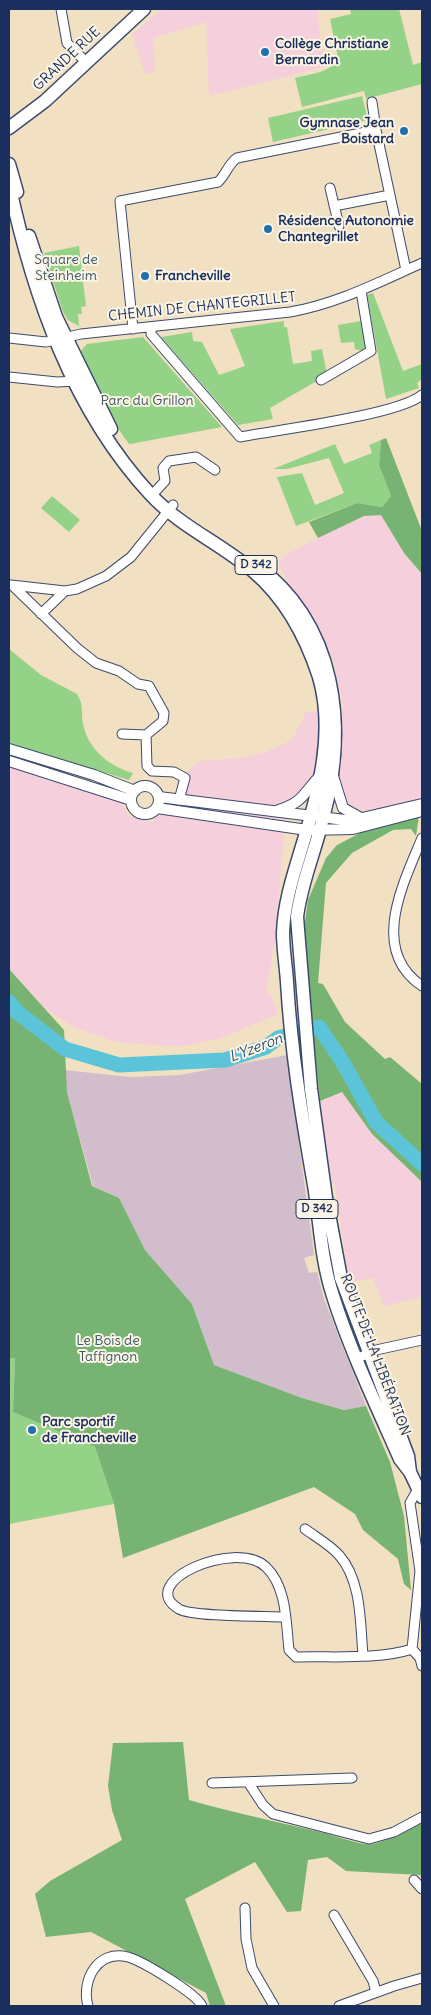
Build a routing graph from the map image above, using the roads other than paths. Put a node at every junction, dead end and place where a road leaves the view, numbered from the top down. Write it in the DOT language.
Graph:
graph roads {
  1 [pos="61,9"];
  2 [pos="144,9"];
  3 [pos="86,62"];
  4 [pos="372,102"];
  5 [pos="9,128"];
  6 [pos="376,130"];
  7 [pos="9,164"];
  8 [pos="9,184"];
  9 [pos="330,188"];
  10 [pos="390,195"];
  11 [pos="334,206"];
  12 [pos="339,226"];
  13 [pos="422,263"];
  14 [pos="406,270"];
  15 [pos="361,291"];
  16 [pos="151,327"];
  17 [pos="134,329"];
  18 [pos="9,338"];
  19 [pos="61,339"];
  20 [pos="9,377"];
  21 [pos="80,379"];
  22 [pos="322,380"];
  23 [pos="422,395"];
  24 [pos="214,470"];
  25 [pos="154,493"];
  26 [pos="170,508"];
  27 [pos="11,585"];
  28 [pos="66,591"];
  29 [pos="41,614"];
  30 [pos="122,734"];
  31 [pos="146,735"];
  32 [pos="9,749"];
  33 [pos="9,761"];
  34 [pos="327,776"];
  35 [pos="133,795"];
  36 [pos="179,800"];
  37 [pos="158,803"];
  38 [pos="422,804"];
  39 [pos="422,811"];
  40 [pos="273,812"];
  41 [pos="362,818"];
  42 [pos="315,824"];
  43 [pos="422,838"];
  44 [pos="422,986"];
  45 [pos="422,1340"];
  46 [pos="363,1356"];
  47 [pos="420,1493"];
  48 [pos="305,1529"];
  49 [pos="285,1617"];
  50 [pos="412,1649"];
  51 [pos="363,1655"];
  52 [pos="422,1666"];
  53 [pos="352,1778"];
  54 [pos="248,1782"];
  55 [pos="212,1783"];
  56 [pos="422,1817"];
  57 [pos="414,1880"];
  58 [pos="422,1889"];
  59 [pos="245,1908"];
  60 [pos="334,1915"];
  61 [pos="422,1978"];
  62 [pos="376,1992"];
  63 [pos="88,2006"];
  64 [pos="202,2006"];
  65 [pos="274,2006"];
  66 [pos="339,2006"];
  67 [pos="343,2006"];
  1 -- 3 [label="street"];
  2 -- 3 [label="main road, GRANDE RUE"];
  3 -- 5 [label="main road, GRANDE RUE"];
  4 -- 6 [label="street"];
  6 -- 10 [label="street"];
  6 -- 17 [label="street"];
  7 -- 19 [label="main road, D 342"];
  8 -- 19 [label="main road"];
  9 -- 11 [label="street"];
  10 -- 11 [label="street"];
  10 -- 14 [label="street"];
  11 -- 12 [label="street"];
  13 -- 14 [label="street, CHEMIN DE CHANTEGRILLET"];
  14 -- 15 [label="street, CHEMIN DE CHANTEGRILLET"];
  15 -- 16 [label="street, CHEMIN DE CHANTEGRILLET"];
  15 -- 22 [label="street"];
  16 -- 17 [label="street, CHEMIN DE CHANTEGRILLET"];
  16 -- 23 [label="street"];
  17 -- 19 [label="street, CHEMIN DE CHANTEGRILLET"];
  18 -- 19 [label="street, CHEMIN DE CHANTEGRILLET"];
  19 -- 21 [label="main road, D 342"];
  20 -- 21 [label="street"];
  21 -- 25 [label="main road, D 342"];
  24 -- 25 [label="street"];
  25 -- 26 [label="main road, D 342"];
  26 -- 28 [label="street"];
  26 -- 34 [label="main road, D 342"];
  27 -- 28 [label="street"];
  27 -- 29 [label="street"];
  28 -- 29 [label="street"];
  29 -- 31 [label="street"];
  30 -- 31 [label="street"];
  31 -- 36 [label="street"];
  32 -- 35 [label="street"];
  33 -- 35 [label="street"];
  34 -- 40 [label="street"];
  34 -- 41 [label="street"];
  34 -- 42 [label="main road, D 342"];
  35 -- 37 [label="street"];
  35 -- 37 [label="street"];
  36 -- 37 [label="street"];
  36 -- 40 [label="street"];
  37 -- 42 [label="street"];
  38 -- 41 [label="street"];
  39 -- 42 [label="street"];
  40 -- 42 [label="street"];
  41 -- 42 [label="street"];
  42 -- 46 [label="main road, ROUTE DE LA LIBÉRATION / D 342"];
  42 -- 46 [label="main road, ROUTE DE LA LIBÉRATION / D 342"];
  43 -- 44 [label="street"];
  45 -- 46 [label="street"];
  46 -- 47 [label="main road, ROUTE DE LA LIBÉRATION / D 342"];
  47 -- 50 [label="street"];
  48 -- 51 [label="street"];
  49 -- 49 [label="street"];
  49 -- 51 [label="street"];
  50 -- 51 [label="street"];
  50 -- 52 [label="street"];
  53 -- 54 [label="street"];
  54 -- 55 [label="street"];
  54 -- 56 [label="street"];
  57 -- 58 [label="street"];
  59 -- 65 [label="street"];
  60 -- 62 [label="street"];
  61 -- 62 [label="street"];
  62 -- 67 [label="street"];
  63 -- 64 [label="street"];
  66 -- 67 [label="street"];
}
